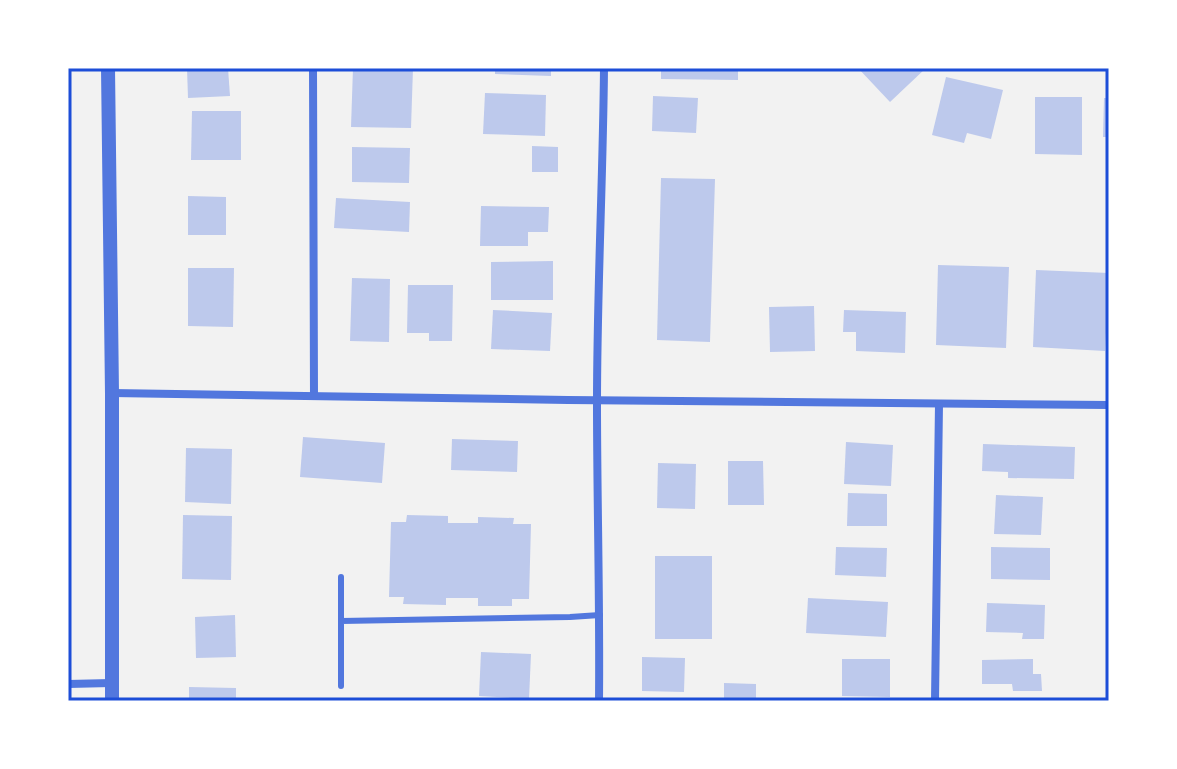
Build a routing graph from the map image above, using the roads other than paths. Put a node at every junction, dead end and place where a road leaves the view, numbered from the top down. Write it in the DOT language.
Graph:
graph roads {
  1 [pos="108,68"];
  2 [pos="313,68"];
  3 [pos="604,68"];
  4 [pos="112,393"];
  5 [pos="314,395"];
  6 [pos="597,400"];
  7 [pos="939,404"];
  8 [pos="1109,405"];
  9 [pos="341,577"];
  10 [pos="600,615"];
  11 [pos="341,621"];
  12 [pos="111,683"];
  13 [pos="68,684"];
  14 [pos="341,686"];
  15 [pos="112,701"];
  16 [pos="599,701"];
  17 [pos="935,701"];
  1 -- 4 [label="street"];
  2 -- 5 [label="street"];
  3 -- 6 [label="street"];
  4 -- 5 [label="street"];
  4 -- 12 [label="street"];
  5 -- 6 [label="street"];
  6 -- 7 [label="street"];
  6 -- 10 [label="street"];
  7 -- 8 [label="street"];
  7 -- 17 [label="street"];
  9 -- 11 [label="lane"];
  10 -- 11 [label="lane"];
  10 -- 16 [label="street"];
  11 -- 14 [label="lane"];
  12 -- 13 [label="street"];
  12 -- 15 [label="street"];
}
